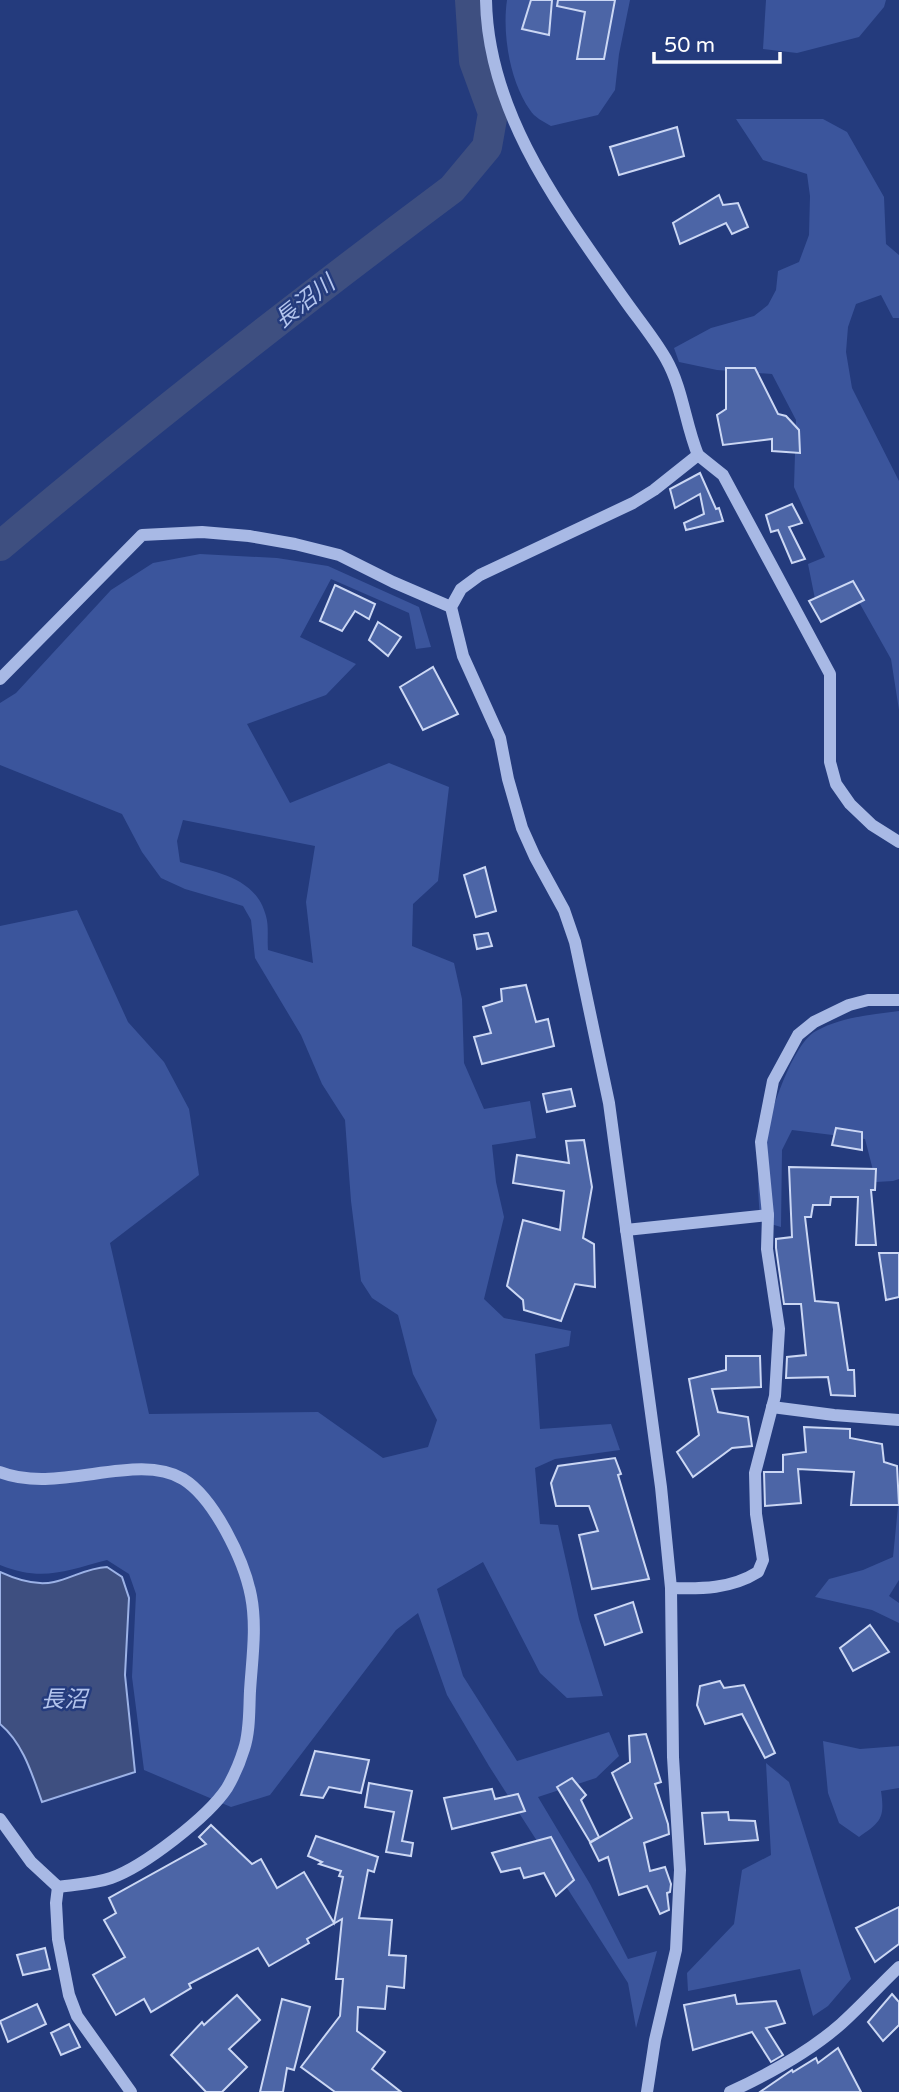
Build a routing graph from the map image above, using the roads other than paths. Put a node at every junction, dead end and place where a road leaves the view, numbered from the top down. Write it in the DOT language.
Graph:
graph roads {
  1 [pos="486,0"];
  2 [pos="698,455"];
  3 [pos="451,607"];
  4 [pos="0,678"];
  5 [pos="899,842"];
  6 [pos="899,1000"];
  7 [pos="768,1215"];
  8 [pos="626,1230"];
  9 [pos="772,1407"];
  10 [pos="899,1420"];
  11 [pos="0,1472"];
  12 [pos="671,1588"];
  13 [pos="0,1819"];
  14 [pos="58,1887"];
  15 [pos="899,1967"];
  16 [pos="131,2092"];
  17 [pos="647,2092"];
  18 [pos="730,2092"];
  1 -- 2 [label="street"];
  2 -- 3 [label="street"];
  2 -- 5 [label="street"];
  3 -- 4 [label="street"];
  3 -- 8 [label="street"];
  6 -- 7 [label="street"];
  7 -- 8 [label="street"];
  7 -- 9 [label="street"];
  8 -- 12 [label="street"];
  9 -- 10 [label="street"];
  9 -- 12 [label="street"];
  11 -- 14 [label="street"];
  12 -- 17 [label="street"];
  13 -- 14 [label="street"];
  14 -- 16 [label="street"];
  15 -- 18 [label="street"];
}
